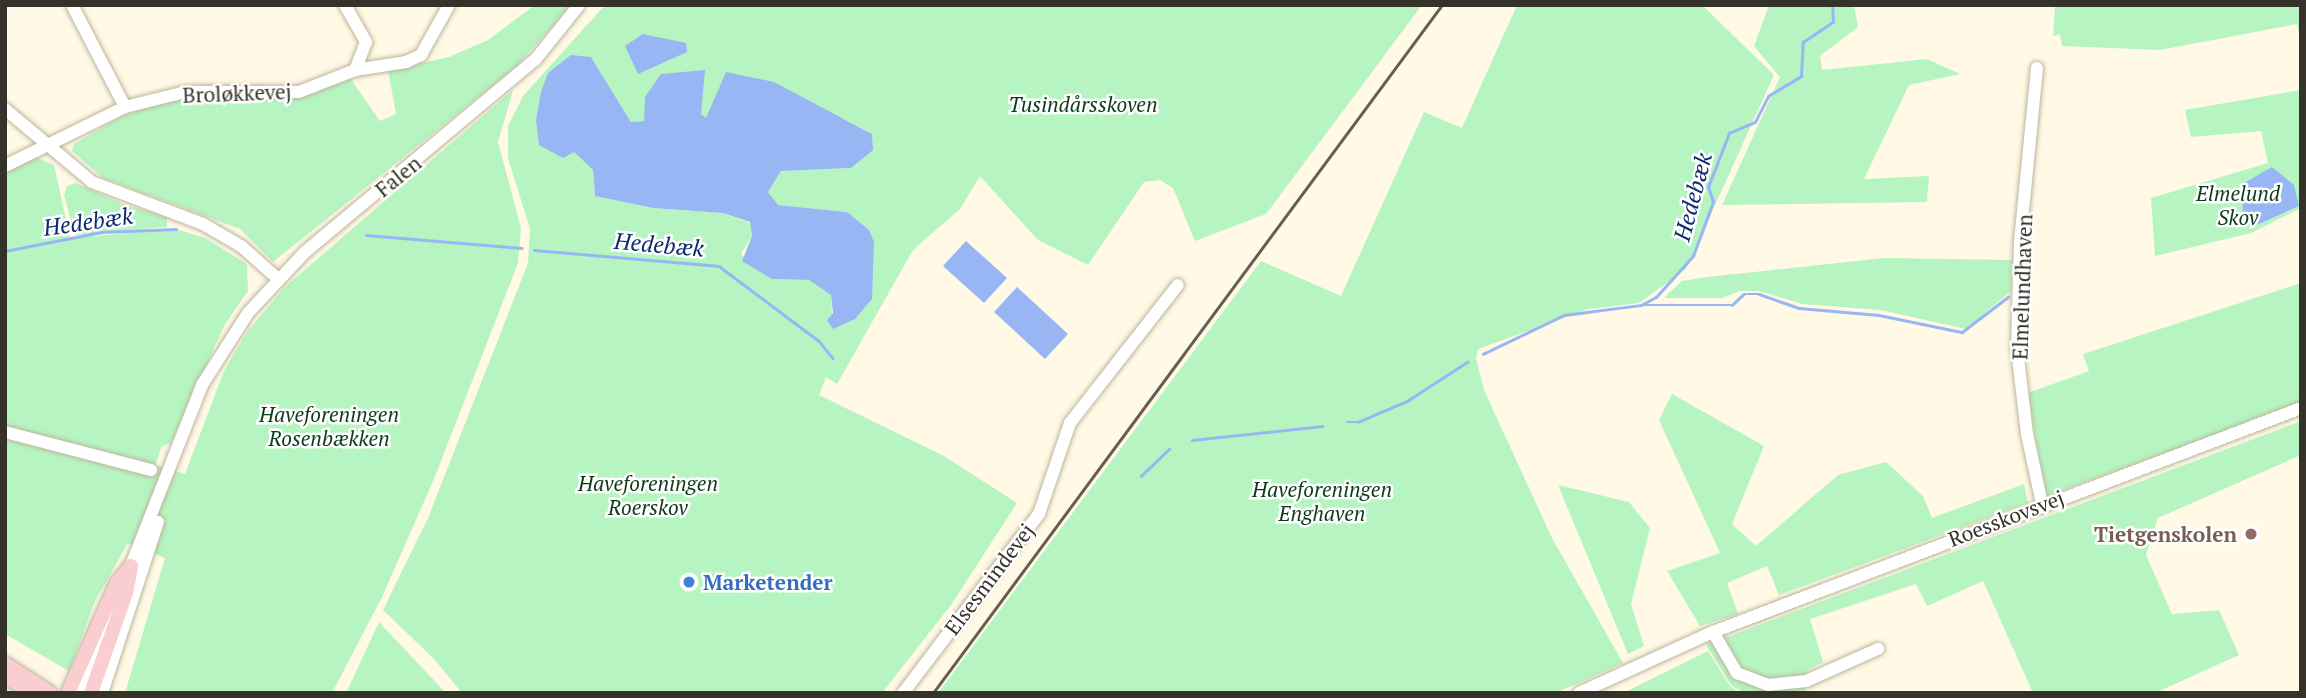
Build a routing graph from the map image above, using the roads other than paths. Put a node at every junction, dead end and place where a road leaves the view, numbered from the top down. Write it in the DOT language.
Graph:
graph roads {
  1 [pos="72,5"];
  2 [pos="345,5"];
  3 [pos="449,5"];
  4 [pos="579,5"];
  5 [pos="2037,68"];
  6 [pos="355,70"];
  7 [pos="125,107"];
  8 [pos="5,109"];
  9 [pos="44,144"];
  10 [pos="5,166"];
  11 [pos="277,278"];
  12 [pos="1178,285"];
  13 [pos="223,352"];
  14 [pos="2301,408"];
  15 [pos="5,432"];
  16 [pos="151,470"];
  17 [pos="2042,504"];
  18 [pos="131,566"];
  19 [pos="1713,632"];
  20 [pos="1878,649"];
  21 [pos="5,664"];
  22 [pos="5,676"];
  23 [pos="5,687"];
  24 [pos="14,693"];
  25 [pos="32,693"];
  26 [pos="50,693"];
  27 [pos="68,693"];
  28 [pos="80,693"];
  29 [pos="91,693"];
  30 [pos="102,693"];
  31 [pos="903,693"];
  32 [pos="1579,693"];
  1 -- 7 [label="street"];
  2 -- 6 [label="street"];
  3 -- 6 [label="street, Broløkkevej"];
  4 -- 11 [label="street, Falen"];
  5 -- 17 [label="street, Elmelundhaven"];
  6 -- 7 [label="street, Broløkkevej"];
  7 -- 9 [label="street, Broløkkevej"];
  8 -- 9 [label="street"];
  9 -- 10 [label="street, Broløkkevej"];
  9 -- 11 [label="street"];
  11 -- 13 [label="street, Falen"];
  12 -- 31 [label="street, Elsesmindevej"];
  13 -- 18 [label="street, Falen"];
  13 -- 30 [label="street, Falen"];
  14 -- 17 [label="street, Roesskovsvej"];
  15 -- 16 [label="street"];
  17 -- 19 [label="street, Roesskovsvej"];
  18 -- 27 [label="main road"];
  18 -- 28 [label="street, Falen"];
  18 -- 29 [label="main road"];
  19 -- 20 [label="street"];
  19 -- 32 [label="street, Roesskovsvej"];
  21 -- 26 [label="main road"];
  22 -- 25 [label="main road"];
  23 -- 24 [label="main road"];
}
